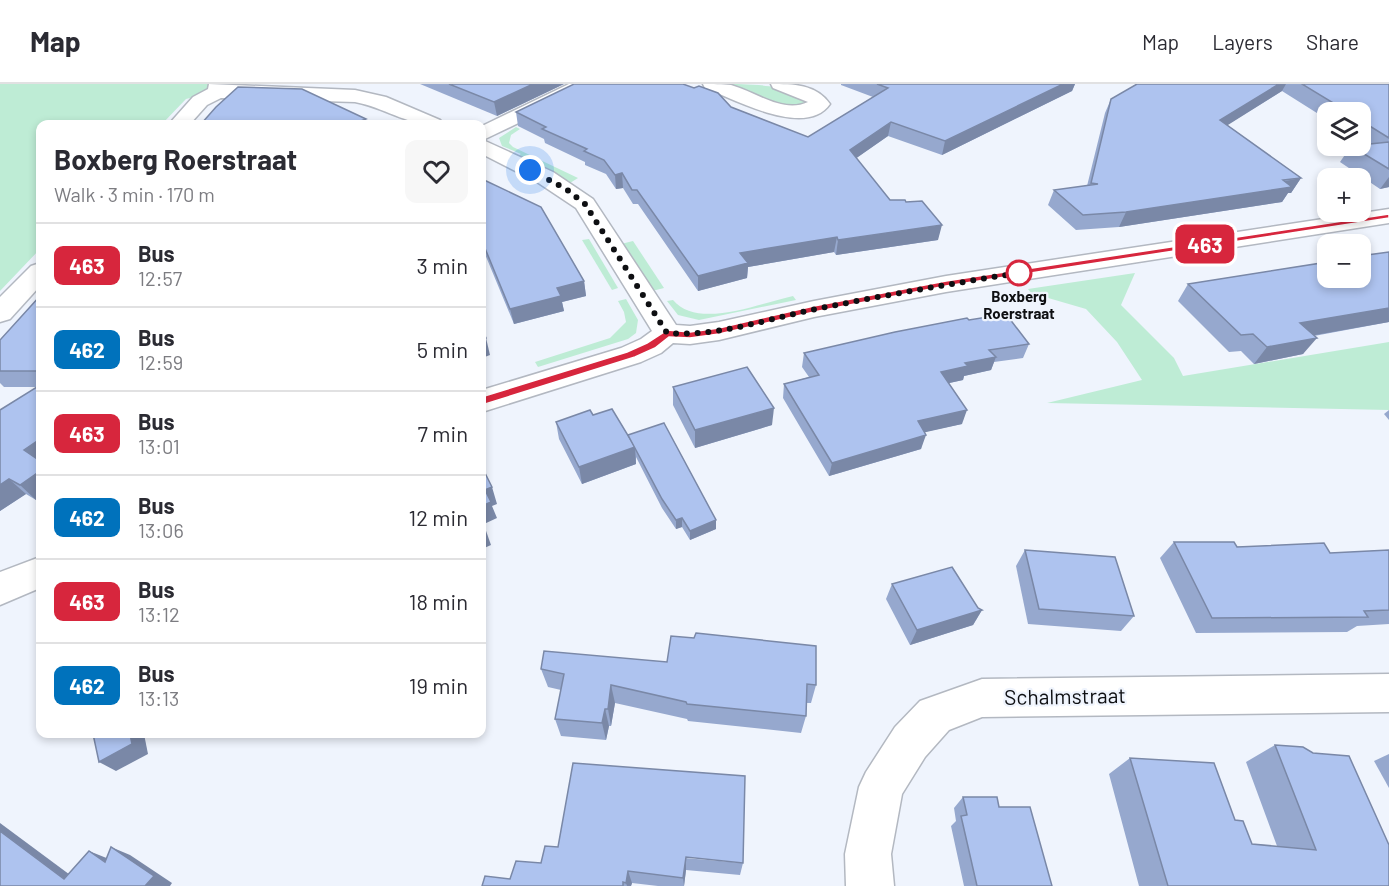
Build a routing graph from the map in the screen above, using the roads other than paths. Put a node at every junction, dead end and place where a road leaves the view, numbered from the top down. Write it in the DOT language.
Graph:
graph roads {
  1 [pos="584,84"];
  2 [pos="712,84"];
  3 [pos="780,84"];
  4 [pos="218,88"];
  5 [pos="182,120"];
  6 [pos="424,120"];
  7 [pos="486,132"];
  8 [pos="486,148"];
  9 [pos="1389,216"];
  10 [pos="36,275"];
  11 [pos="0,314"];
  12 [pos="667,333"];
  13 [pos="486,400"];
  14 [pos="36,574"];
  15 [pos="0,589"];
  16 [pos="1389,693"];
  17 [pos="870,886"];
  1 -- 7 [label="street"];
  2 -- 3 [label="street"];
  4 -- 5 [label="street"];
  4 -- 6 [label="street"];
  8 -- 12 [label="street"];
  9 -- 12 [label="street"];
  10 -- 11 [label="street"];
  12 -- 13 [label="street"];
  14 -- 15 [label="street"];
  16 -- 17 [label="street, Schalmstraat"];
}
